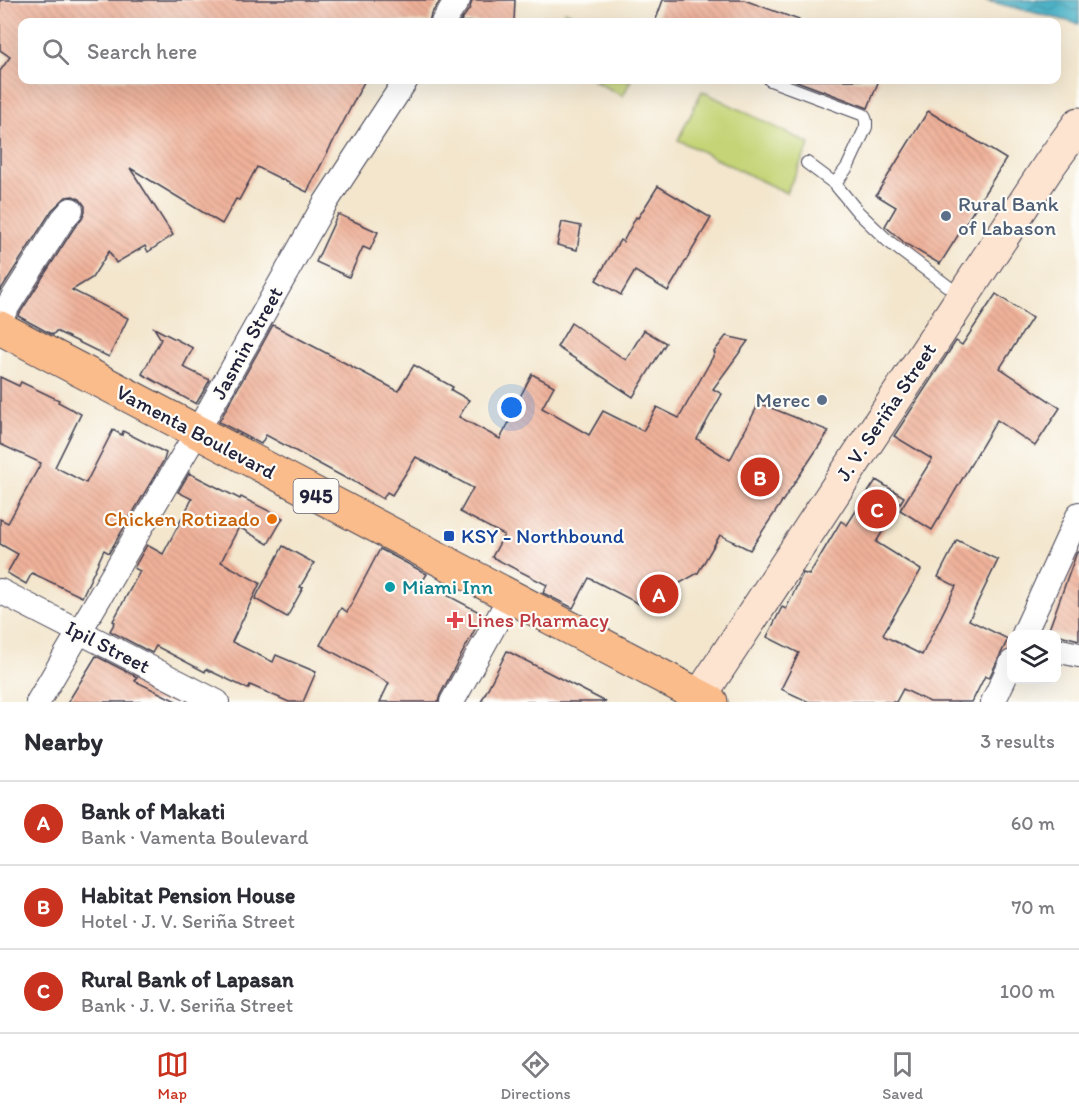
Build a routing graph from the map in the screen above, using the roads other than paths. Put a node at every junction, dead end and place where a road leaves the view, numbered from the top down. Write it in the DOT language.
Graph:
graph roads {
  1 [pos="458,0"];
  2 [pos="446,18"];
  3 [pos="403,84"];
  4 [pos="781,84"];
  5 [pos="1079,124"];
  6 [pos="807,163"];
  7 [pos="835,184"];
  8 [pos="71,210"];
  9 [pos="962,297"];
  10 [pos="0,318"];
  11 [pos="0,328"];
  12 [pos="197,432"];
  13 [pos="1079,514"];
  14 [pos="0,591"];
  15 [pos="510,597"];
  16 [pos="1026,630"];
  17 [pos="79,632"];
  18 [pos="1061,651"];
  19 [pos="1079,655"];
  20 [pos="1007,671"];
  21 [pos="702,700"];
  22 [pos="38,702"];
  23 [pos="217,702"];
  24 [pos="452,702"];
  25 [pos="993,702"];
  1 -- 2 [label="street"];
  3 -- 12 [label="street, Jasmin Street"];
  4 -- 7 [label="lane"];
  5 -- 9 [label="main road, J. V. Seriña Street / 945"];
  6 -- 7 [label="lane"];
  7 -- 9 [label="lane"];
  8 -- 10 [label="street"];
  9 -- 21 [label="main road, J. V. Seriña Street / 945"];
  11 -- 12 [label="main road, Vamenta Boulevard / 945"];
  12 -- 15 [label="main road, Vamenta Boulevard / 945"];
  12 -- 17 [label="street, Jasmin Street"];
  13 -- 16 [label="street"];
  14 -- 17 [label="street, Ipil Street"];
  15 -- 21 [label="main road, Vamenta Boulevard / 945"];
  15 -- 24 [label="street"];
  17 -- 22 [label="street, Jasmin Street"];
  17 -- 23 [label="street, Ipil Street"];
  18 -- 19 [label="street"];
  20 -- 25 [label="street"];
}
